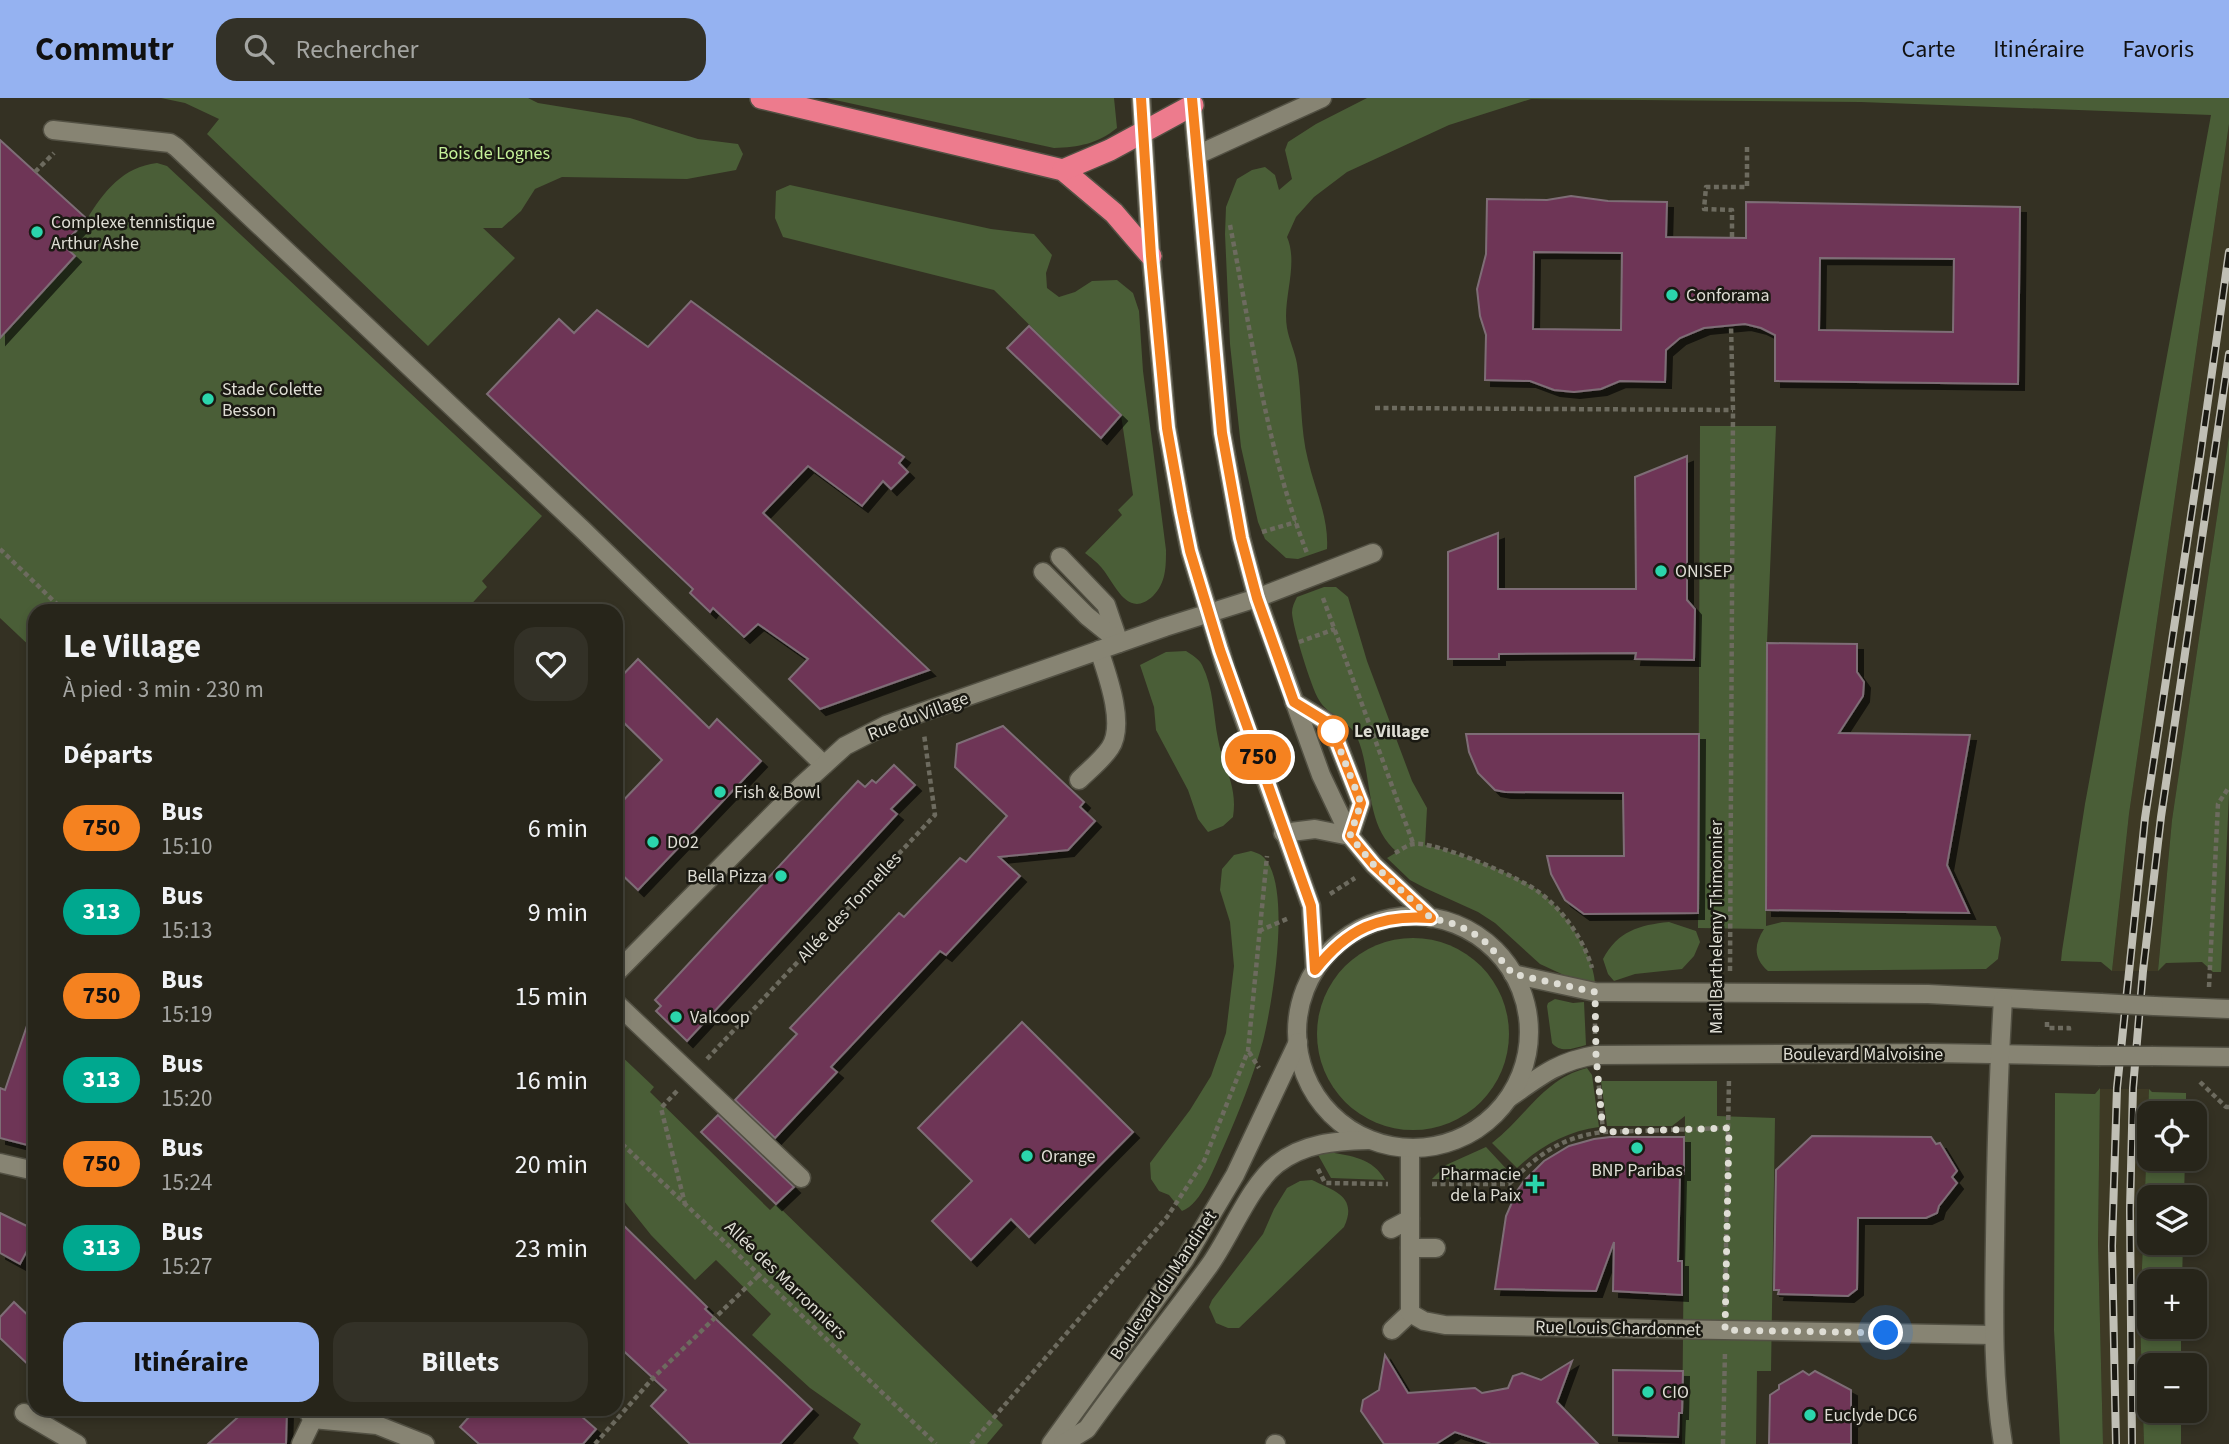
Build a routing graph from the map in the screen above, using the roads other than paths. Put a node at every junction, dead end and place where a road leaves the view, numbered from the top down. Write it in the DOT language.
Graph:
graph roads {
  1 [pos="761,98"];
  2 [pos="1140,98"];
  3 [pos="1322,98"];
  4 [pos="1192,101"];
  5 [pos="53,130"];
  6 [pos="1143,131"];
  7 [pos="1197,155"];
  8 [pos="1063,170"];
  9 [pos="1151,256"];
  10 [pos="1373,553"];
  11 [pos="1060,557"];
  12 [pos="1043,572"];
  13 [pos="1257,598"];
  14 [pos="1208,613"];
  15 [pos="1119,643"];
  16 [pos="1098,650"];
  17 [pos="1294,702"];
  18 [pos="824,765"];
  19 [pos="1079,780"];
  20 [pos="1283,834"];
  21 [pos="1350,836"];
  22 [pos="1431,918"];
  23 [pos="623,967"];
  24 [pos="1315,970"];
  25 [pos="1513,974"];
  26 [pos="2003,999"];
  27 [pos="2229,1009"];
  28 [pos="623,1010"];
  29 [pos="1298,1042"];
  30 [pos="2000,1054"];
  31 [pos="2229,1057"];
  32 [pos="1509,1098"];
  33 [pos="1368,1140"];
  34 [pos="1410,1149"];
  35 [pos="0,1163"];
  36 [pos="28,1169"];
  37 [pos="801,1178"];
  38 [pos="1410,1219"];
  39 [pos="1391,1228"];
  40 [pos="1410,1248"];
  41 [pos="1436,1248"];
  42 [pos="1410,1313"];
  43 [pos="1392,1330"];
  44 [pos="1993,1335"];
  45 [pos="24,1413"];
  46 [pos="28,1415"];
  47 [pos="29,1416"];
  48 [pos="309,1416"];
  49 [pos="322,1416"];
  50 [pos="77,1444"];
  51 [pos="301,1444"];
  52 [pos="425,1444"];
  53 [pos="1051,1444"];
  54 [pos="1063,1444"];
  55 [pos="2003,1444"];
  1 -- 8 [label="highway"];
  2 -- 6 [label="street"];
  3 -- 7 [label="street"];
  4 -- 6 [label="highway"];
  4 -- 7 [label="street"];
  5 -- 18 [label="street"];
  6 -- 8 [label="highway"];
  6 -- 9 [label="street"];
  7 -- 13 [label="street"];
  8 -- 9 [label="highway"];
  9 -- 14 [label="street"];
  10 -- 13 [label="street, Rue du Village"];
  11 -- 15 [label="street"];
  12 -- 15 [label="street"];
  13 -- 14 [label="street, Rue du Village"];
  13 -- 17 [label="street"];
  14 -- 15 [label="street, Rue du Village"];
  14 -- 20 [label="street"];
  15 -- 16 [label="street, Rue du Village"];
  16 -- 18 [label="street, Rue du Village"];
  16 -- 19 [label="street"];
  17 -- 21 [label="street"];
  17 -- 21 [label="street"];
  18 -- 23 [label="street, Rue du Village"];
  20 -- 21 [label="street"];
  20 -- 24 [label="street"];
  21 -- 22 [label="street"];
  22 -- 24 [label="street"];
  22 -- 25 [label="street"];
  24 -- 29 [label="street"];
  25 -- 26 [label="street"];
  25 -- 32 [label="street"];
  26 -- 27 [label="street, bridge"];
  26 -- 30 [label="street"];
  28 -- 37 [label="street"];
  29 -- 33 [label="street"];
  29 -- 53 [label="street, Boulevard du Mandinet"];
  30 -- 31 [label="street, Boulevard Malvoisine, bridge"];
  30 -- 32 [label="street, Boulevard Malvoisine"];
  30 -- 44 [label="street"];
  32 -- 34 [label="street"];
  33 -- 34 [label="street"];
  33 -- 54 [label="street, Boulevard du Mandinet"];
  34 -- 38 [label="street"];
  35 -- 36 [label="street"];
  38 -- 39 [label="street"];
  38 -- 40 [label="street"];
  40 -- 41 [label="street"];
  40 -- 42 [label="street"];
  42 -- 43 [label="street"];
  42 -- 44 [label="street, Rue Louis Chardonnet"];
  44 -- 55 [label="street"];
  45 -- 46 [label="street"];
  47 -- 50 [label="street"];
  48 -- 51 [label="street"];
  49 -- 52 [label="street"];
}
